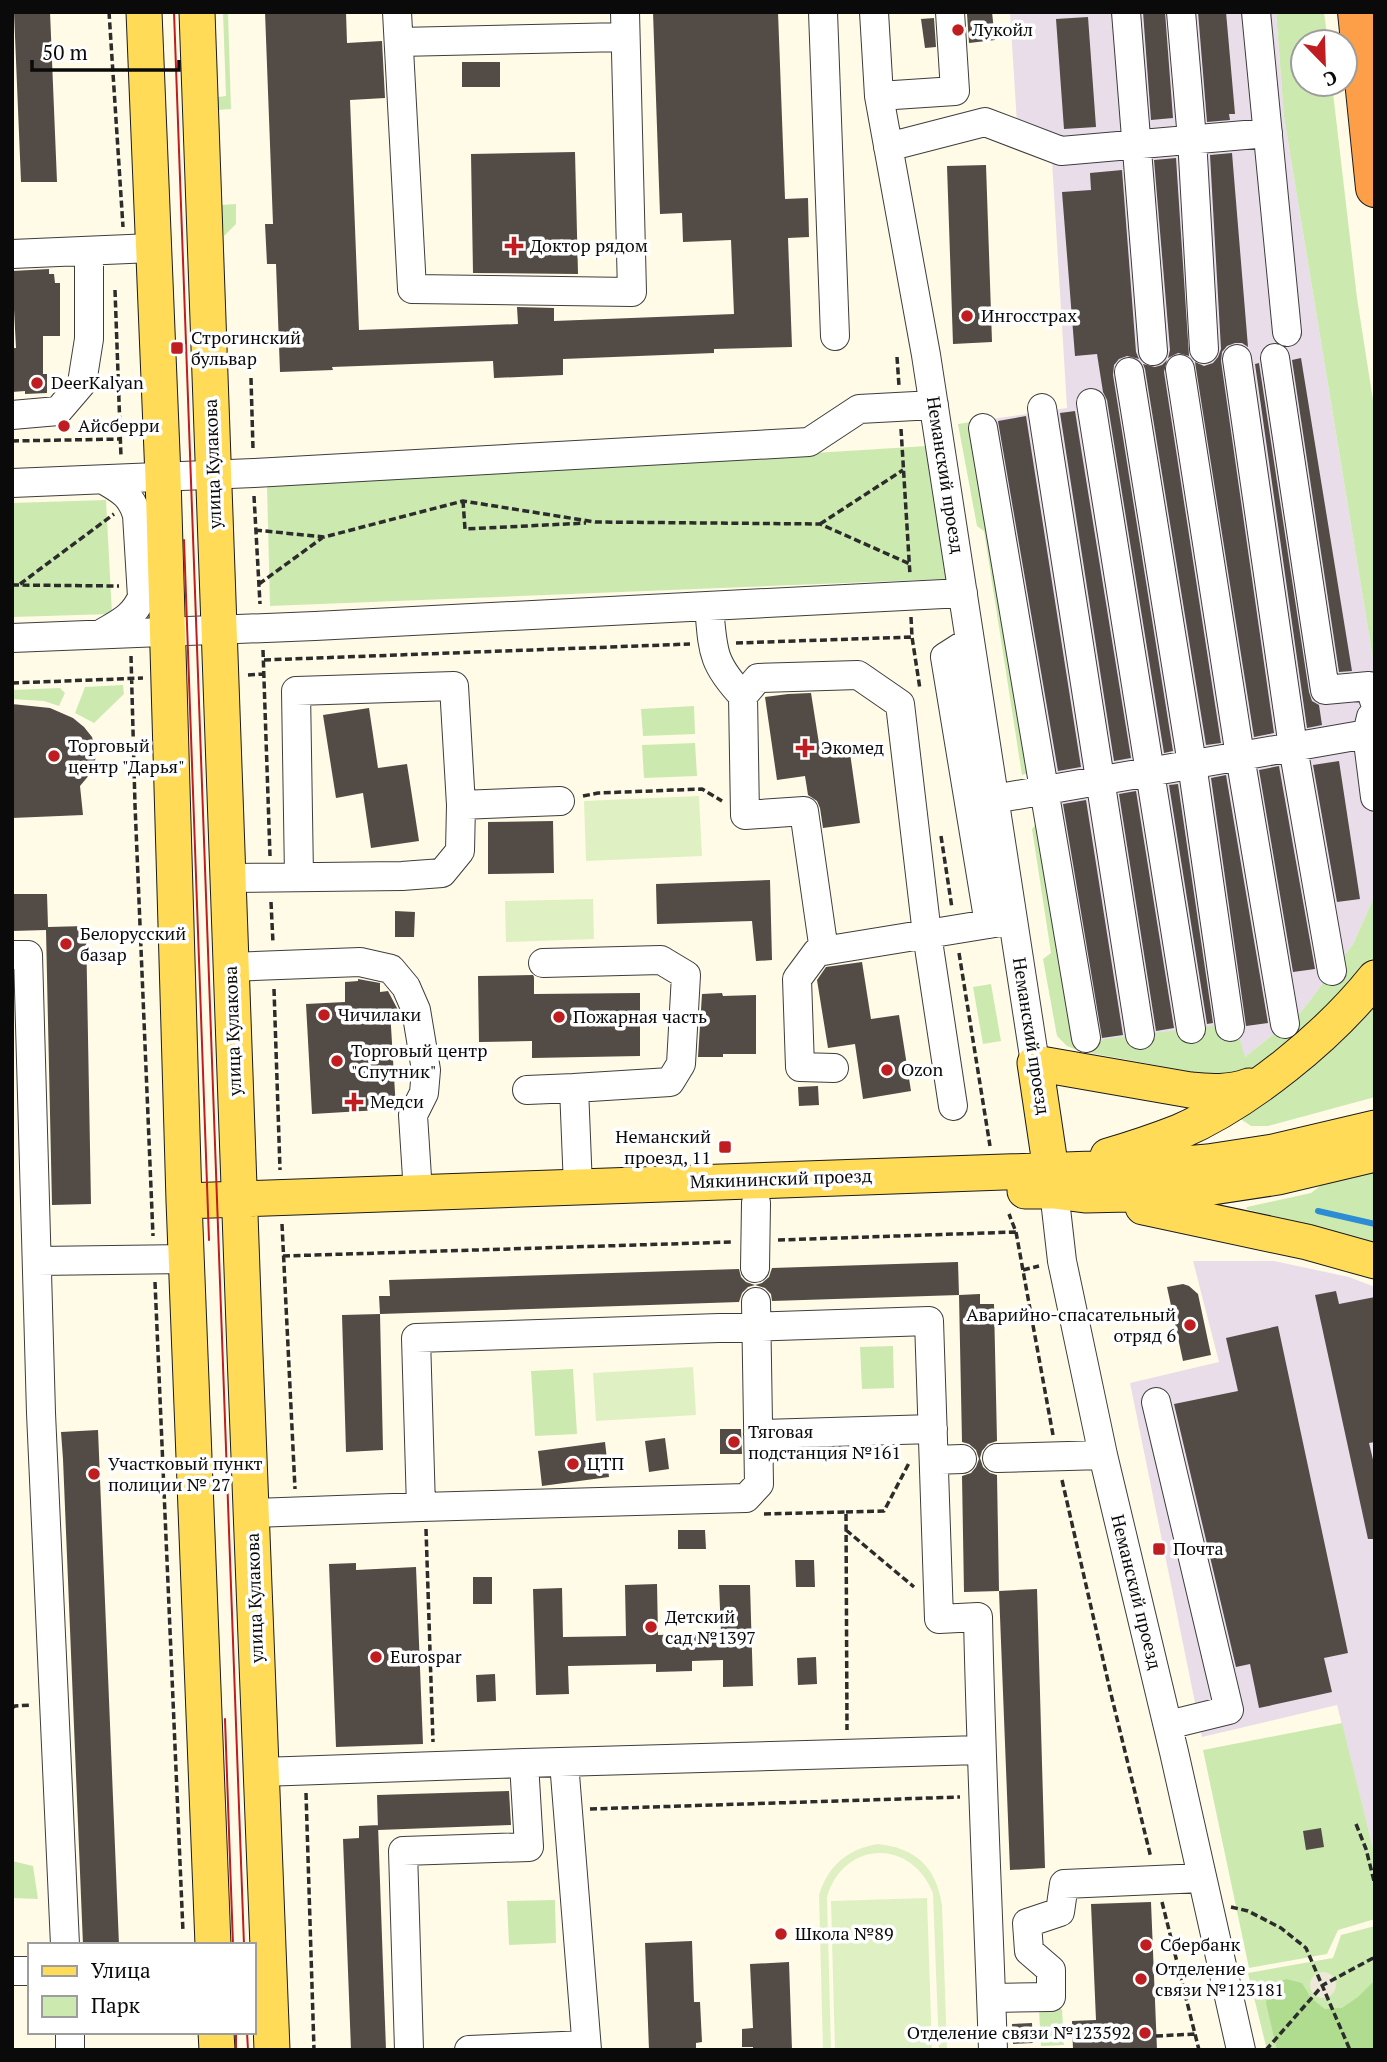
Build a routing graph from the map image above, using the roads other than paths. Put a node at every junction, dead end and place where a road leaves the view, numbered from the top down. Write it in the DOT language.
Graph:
graph roads {
  1 [pos="144,12"];
  2 [pos="197,12"];
  3 [pos="397,12"];
  4 [pos="823,12"];
  5 [pos="874,12"];
  6 [pos="950,12"];
  7 [pos="1126,12"];
  8 [pos="1181,12"];
  9 [pos="1256,12"];
  10 [pos="1357,12"];
  11 [pos="625,25"];
  12 [pos="399,42"];
  13 [pos="879,96"];
  14 [pos="1268,133"];
  15 [pos="1192,139"];
  16 [pos="1137,144"];
  17 [pos="888,147"];
  18 [pos="1375,188"];
  19 [pos="152,248"];
  20 [pos="89,251"];
  21 [pos="12,254"];
  22 [pos="1287,332"];
  23 [pos="835,336"];
  24 [pos="1204,349"];
  25 [pos="1153,351"];
  26 [pos="1275,358"];
  27 [pos="1237,359"];
  28 [pos="1180,369"];
  29 [pos="1129,372"];
  30 [pos="1091,403"];
  31 [pos="934,405"];
  32 [pos="1042,408"];
  33 [pos="12,415"];
  34 [pos="983,428"];
  35 [pos="214,474"];
  36 [pos="163,477"];
  37 [pos="104,480"];
  38 [pos="12,483"];
  39 [pos="963,593"];
  40 [pos="709,606"];
  41 [pos="220,630"];
  42 [pos="168,633"];
  43 [pos="99,635"];
  44 [pos="12,638"];
  45 [pos="970,642"];
  46 [pos="743,696"];
  47 [pos="1375,704"];
  48 [pos="1367,734"];
  49 [pos="1293,747"];
  50 [pos="1240,756"];
  51 [pos="1192,764"];
  52 [pos="1150,772"];
  53 [pos="1100,780"];
  54 [pos="1044,790"];
  55 [pos="1375,797"];
  56 [pos="994,799"];
  57 [pos="560,801"];
  58 [pos="461,806"];
  59 [pos="299,876"];
  60 [pos="228,878"];
  61 [pos="1001,922"];
  62 [pos="927,934"];
  63 [pos="824,951"];
  64 [pos="12,955"];
  65 [pos="543,963"];
  66 [pos="231,967"];
  67 [pos="1332,971"];
  68 [pos="1375,978"];
  69 [pos="1285,1024"];
  70 [pos="1230,1027"];
  71 [pos="1191,1029"];
  72 [pos="1140,1035"];
  73 [pos="1086,1038"];
  74 [pos="1035,1063"];
  75 [pos="834,1068"];
  76 [pos="1267,1079"];
  77 [pos="573,1088"];
  78 [pos="527,1090"];
  79 [pos="953,1107"];
  80 [pos="1375,1128"];
  81 [pos="1375,1154"];
  82 [pos="1208,1162"];
  83 [pos="1064,1185"];
  84 [pos="578,1187"];
  85 [pos="418,1193"];
  86 [pos="756,1203"];
  87 [pos="1183,1205"];
  88 [pos="240,1210"];
  89 [pos="185,1213"];
  90 [pos="754,1254"];
  91 [pos="170,1258"];
  92 [pos="37,1261"];
  93 [pos="1375,1261"];
  94 [pos="756,1314"];
  95 [pos="1156,1402"];
  96 [pos="933,1429"];
  97 [pos="758,1434"];
  98 [pos="1103,1455"];
  99 [pos="997,1458"];
  100 [pos="962,1459"];
  101 [pos="934,1460"];
  102 [pos="421,1507"];
  103 [pos="252,1513"];
  104 [pos="1168,1726"];
  105 [pos="980,1749"];
  106 [pos="564,1762"];
  107 [pos="524,1763"];
  108 [pos="261,1772"];
  109 [pos="1202,1878"];
  110 [pos="65,1943"];
  111 [pos="213,1943"];
  112 [pos="991,1998"];
  113 [pos="587,2047"];
  114 [pos="272,2050"];
  115 [pos="409,2050"];
  116 [pos="469,2050"];
  117 [pos="993,2050"];
  118 [pos="1241,2050"];
  1 -- 19 [label="main road"];
  2 -- 35 [label="main road, улица Кулакова"];
  3 -- 12 [label="street"];
  4 -- 23 [label="street"];
  5 -- 13 [label="street, Неманский проезд"];
  6 -- 13 [label="street"];
  7 -- 16 [label="street"];
  8 -- 15 [label="street"];
  9 -- 14 [label="street"];
  10 -- 18 [label="highway"];
  11 -- 12 [label="street"];
  11 -- 12 [label="street"];
  13 -- 17 [label="street, Неманский проезд"];
  14 -- 15 [label="street"];
  14 -- 22 [label="street"];
  15 -- 16 [label="street"];
  15 -- 24 [label="street"];
  16 -- 17 [label="street"];
  16 -- 25 [label="street"];
  17 -- 31 [label="street, Неманский проезд"];
  19 -- 20 [label="street"];
  19 -- 36 [label="main road"];
  20 -- 21 [label="street"];
  20 -- 33 [label="street"];
  26 -- 47 [label="street"];
  27 -- 49 [label="street"];
  28 -- 50 [label="street"];
  29 -- 51 [label="street"];
  30 -- 52 [label="street"];
  31 -- 35 [label="street"];
  31 -- 39 [label="street, Неманский проезд"];
  32 -- 53 [label="street"];
  34 -- 54 [label="street"];
  35 -- 36 [label="street"];
  35 -- 41 [label="main road, улица Кулакова"];
  36 -- 37 [label="street"];
  36 -- 42 [label="main road"];
  37 -- 38 [label="street"];
  37 -- 43 [label="street"];
  39 -- 40 [label="street"];
  39 -- 45 [label="street, Неманский проезд"];
  40 -- 41 [label="street"];
  40 -- 46 [label="street"];
  41 -- 42 [label="street"];
  41 -- 60 [label="main road, улица Кулакова"];
  42 -- 43 [label="street"];
  42 -- 89 [label="main road"];
  43 -- 44 [label="street"];
  45 -- 56 [label="street, Неманский проезд"];
  45 -- 61 [label="street"];
  46 -- 62 [label="street"];
  46 -- 63 [label="street"];
  47 -- 48 [label="street"];
  48 -- 49 [label="street"];
  48 -- 55 [label="street"];
  49 -- 50 [label="street"];
  49 -- 67 [label="street"];
  50 -- 51 [label="street"];
  50 -- 69 [label="street"];
  51 -- 52 [label="street"];
  51 -- 70 [label="street"];
  52 -- 53 [label="street"];
  52 -- 71 [label="street"];
  53 -- 54 [label="street"];
  53 -- 72 [label="street"];
  54 -- 56 [label="street"];
  54 -- 73 [label="street"];
  56 -- 61 [label="street, Неманский проезд"];
  57 -- 58 [label="street"];
  58 -- 59 [label="street"];
  58 -- 59 [label="street"];
  59 -- 60 [label="street"];
  60 -- 66 [label="main road, улица Кулакова"];
  61 -- 62 [label="street"];
  61 -- 74 [label="street, Неманский проезд"];
  62 -- 63 [label="street"];
  62 -- 79 [label="street"];
  63 -- 75 [label="street"];
  64 -- 92 [label="street"];
  65 -- 77 [label="street"];
  66 -- 85 [label="street"];
  66 -- 88 [label="main road, улица Кулакова"];
  68 -- 76 [label="main road"];
  74 -- 76 [label="main road"];
  74 -- 83 [label="main road, Неманский проезд"];
  76 -- 83 [label="main road"];
  77 -- 78 [label="street"];
  77 -- 84 [label="street"];
  80 -- 82 [label="main road, Мякининский проезд"];
  81 -- 87 [label="main road"];
  82 -- 83 [label="main road, Мякининский проезд"];
  82 -- 87 [label="main road"];
  83 -- 84 [label="main road, Мякининский проезд"];
  83 -- 86 [label="main road, Мякининский проезд"];
  83 -- 87 [label="main road"];
  83 -- 98 [label="street, Неманский проезд"];
  84 -- 85 [label="main road, Мякининский проезд"];
  85 -- 88 [label="main road, Мякининский проезд"];
  86 -- 88 [label="main road, Мякининский проезд"];
  86 -- 90 [label="street"];
  87 -- 93 [label="main road"];
  88 -- 89 [label="main road, Мякининский проезд"];
  88 -- 103 [label="main road, улица Кулакова"];
  89 -- 91 [label="main road"];
  91 -- 92 [label="street"];
  91 -- 111 [label="main road"];
  92 -- 110 [label="street"];
  94 -- 96 [label="street"];
  94 -- 97 [label="street"];
  94 -- 102 [label="street"];
  95 -- 104 [label="street"];
  96 -- 97 [label="street"];
  96 -- 101 [label="street"];
  97 -- 102 [label="street"];
  98 -- 99 [label="street"];
  98 -- 104 [label="street, Неманский проезд"];
  100 -- 101 [label="street"];
  101 -- 105 [label="street"];
  102 -- 103 [label="street"];
  103 -- 108 [label="main road, улица Кулакова"];
  104 -- 109 [label="street, Неманский проезд"];
  105 -- 106 [label="street"];
  105 -- 112 [label="street"];
  106 -- 107 [label="street"];
  106 -- 113 [label="street"];
  107 -- 108 [label="street"];
  107 -- 115 [label="street"];
  108 -- 114 [label="main road, улица Кулакова"];
  109 -- 112 [label="street"];
  109 -- 118 [label="street, Неманский проезд"];
  112 -- 117 [label="street"];
  113 -- 116 [label="street"];
}
